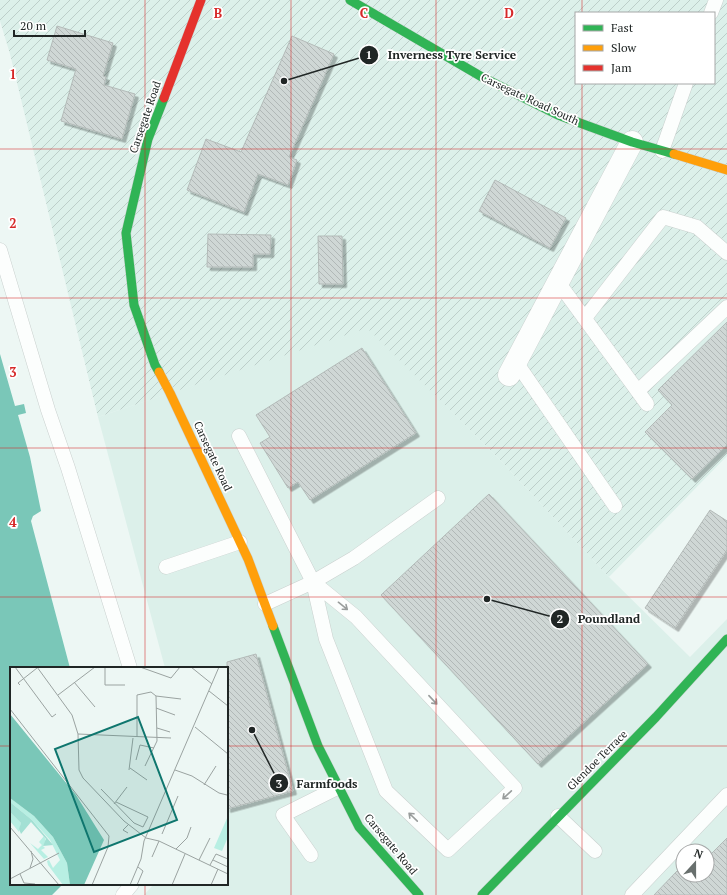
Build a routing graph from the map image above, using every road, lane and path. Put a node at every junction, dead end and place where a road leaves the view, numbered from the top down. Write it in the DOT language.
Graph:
graph roads {
  1 [pos="201,0"];
  2 [pos="350,0"];
  3 [pos="716,0"];
  4 [pos="711,12"];
  5 [pos="686,84"];
  6 [pos="632,142"];
  7 [pos="662,151"];
  8 [pos="727,170"];
  9 [pos="0,250"];
  10 [pos="727,253"];
  11 [pos="558,282"];
  12 [pos="727,307"];
  13 [pos="585,318"];
  14 [pos="512,368"];
  15 [pos="638,391"];
  16 [pos="647,404"];
  17 [pos="239,436"];
  18 [pos="438,498"];
  19 [pos="615,506"];
  20 [pos="240,542"];
  21 [pos="166,567"];
  22 [pos="313,582"];
  23 [pos="265,604"];
  24 [pos="727,639"];
  25 [pos="130,667"];
  26 [pos="339,787"];
  27 [pos="727,796"];
  28 [pos="558,816"];
  29 [pos="595,851"];
  30 [pos="311,855"];
  31 [pos="131,885"];
  32 [pos="123,895"];
  33 [pos="419,895"];
  34 [pos="482,895"];
  35 [pos="632,895"];
  1 -- 20 [label="street, Carsegate Road"];
  2 -- 6 [label="street, Carsegate Road South"];
  3 -- 4 [label="lane"];
  5 -- 7 [label="lane"];
  6 -- 7 [label="street, Carsegate Road South"];
  6 -- 11 [label="street"];
  7 -- 8 [label="street, Carsegate Road South"];
  9 -- 25 [label="lane"];
  10 -- 13 [label="lane"];
  11 -- 13 [label="lane"];
  11 -- 14 [label="street"];
  12 -- 15 [label="lane"];
  13 -- 15 [label="lane"];
  14 -- 19 [label="lane"];
  15 -- 16 [label="lane"];
  17 -- 22 [label="lane"];
  18 -- 22 [label="lane"];
  20 -- 21 [label="lane"];
  20 -- 23 [label="street, Carsegate Road"];
  22 -- 22 [label="lane, one-way"];
  22 -- 23 [label="lane"];
  23 -- 26 [label="street, Carsegate Road"];
  24 -- 28 [label="street, Glendoe Terrace"];
  26 -- 30 [label="lane"];
  26 -- 33 [label="street, Carsegate Road"];
  27 -- 35 [label="lane"];
  28 -- 29 [label="lane"];
  28 -- 34 [label="street, Glendoe Terrace"];
  31 -- 32 [label="lane"];
}
